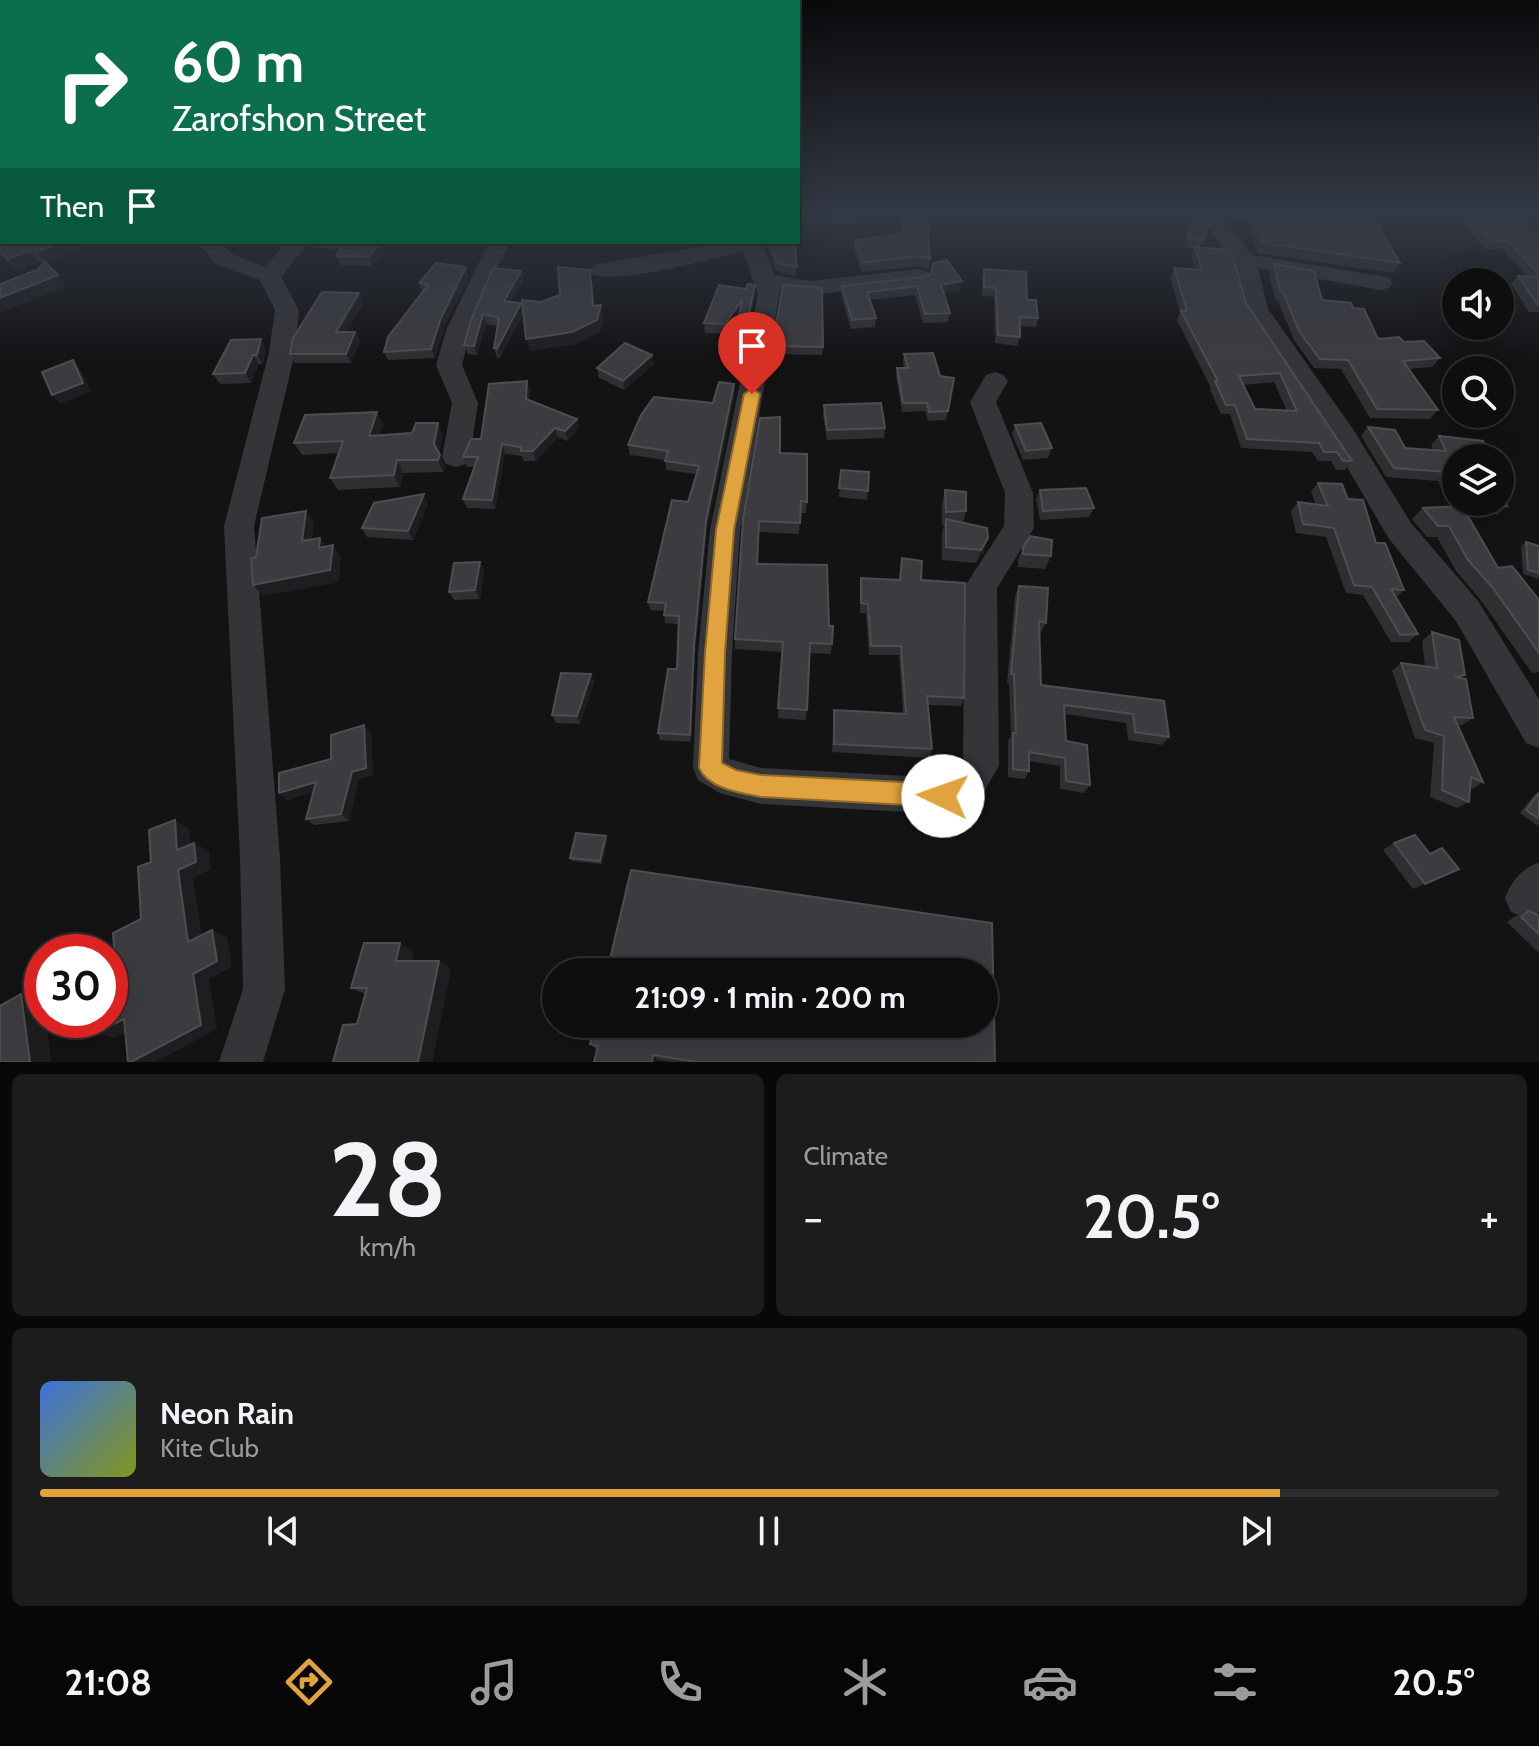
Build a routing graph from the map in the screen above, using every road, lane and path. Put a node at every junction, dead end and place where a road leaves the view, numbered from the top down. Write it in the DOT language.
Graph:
graph roads {
  1 [pos="1245,261"];
  2 [pos="231,262"];
  3 [pos="281,262"];
  4 [pos="489,262"];
  5 [pos="660,262"];
  6 [pos="758,262"];
  7 [pos="857,262"];
  8 [pos="1259,262"];
  9 [pos="601,270"];
  10 [pos="269,276"];
  11 [pos="919,276"];
  12 [pos="765,281"];
  13 [pos="1381,283"];
  14 [pos="861,284"];
  15 [pos="995,381"];
  16 [pos="456,457"];
  17 [pos="1539,731"];
  18 [pos="241,1062"];
  1 -- 17 [label="street"];
  2 -- 10 [label="street"];
  3 -- 10 [label="street"];
  4 -- 16 [label="street"];
  5 -- 9 [label="street"];
  6 -- 12 [label="street"];
  7 -- 14 [label="street"];
  8 -- 13 [label="street"];
  10 -- 18 [label="street"];
  11 -- 14 [label="street"];
  12 -- 14 [label="street"];
  12 -- 15 [label="street"];
}
